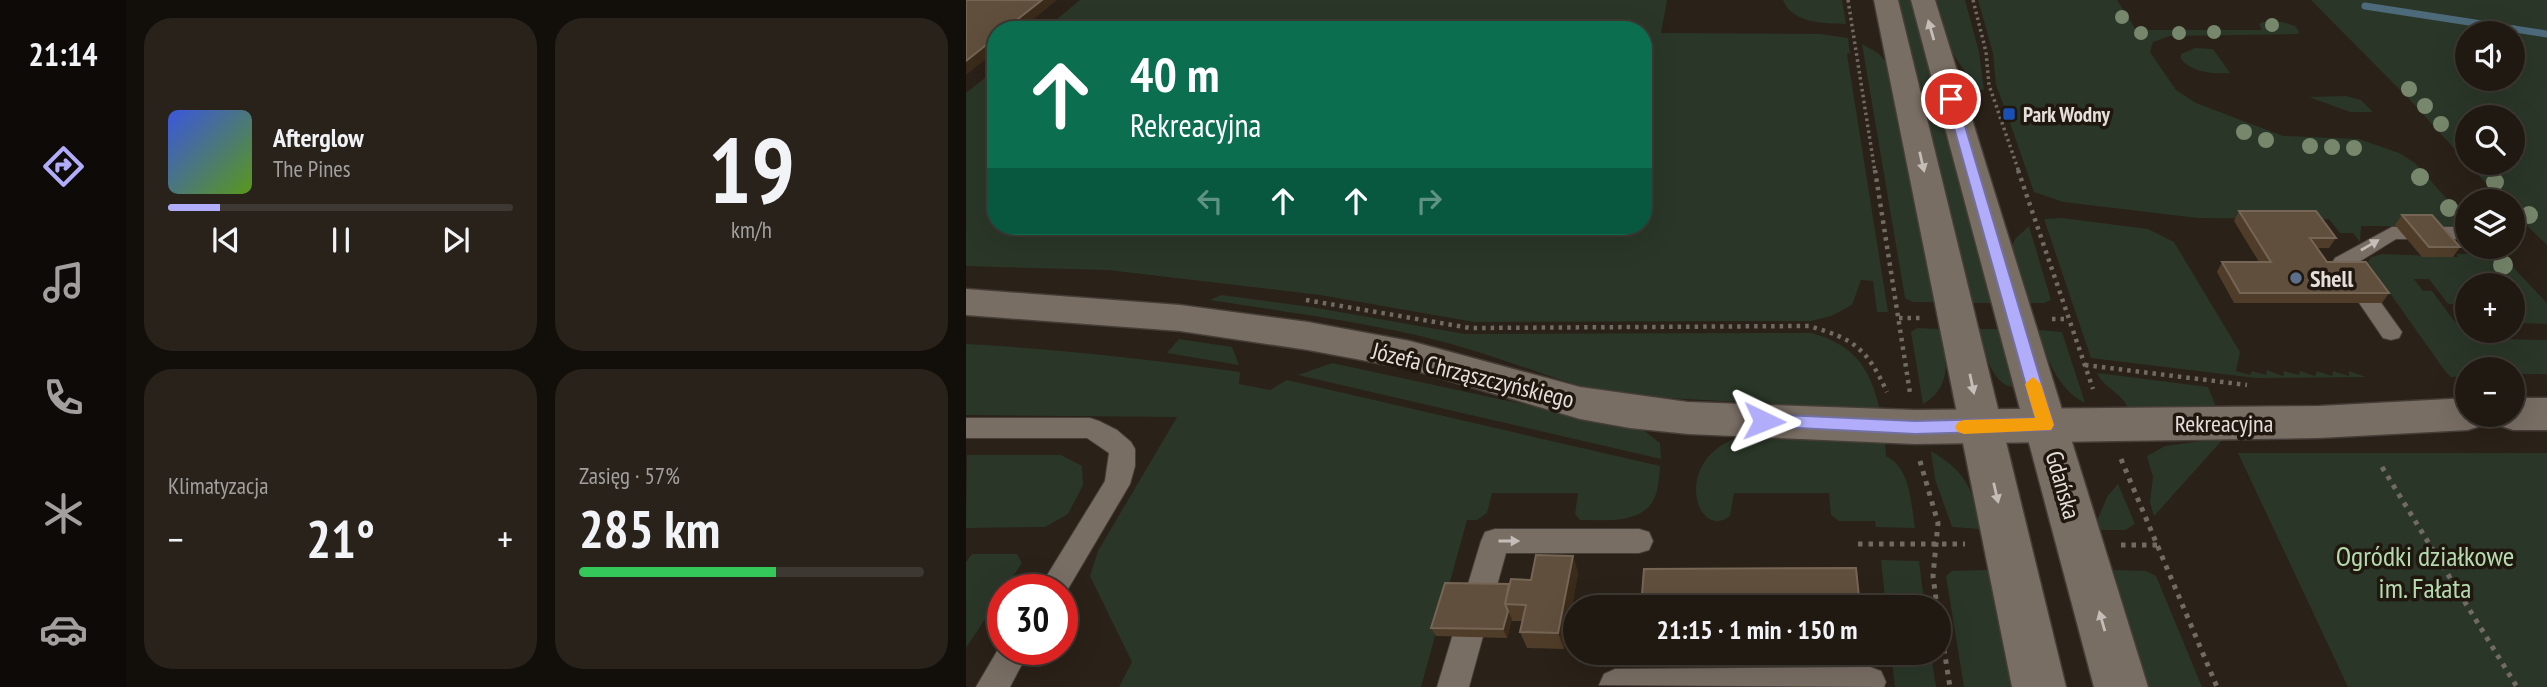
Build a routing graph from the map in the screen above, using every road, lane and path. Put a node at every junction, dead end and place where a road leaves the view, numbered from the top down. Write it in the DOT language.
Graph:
graph roads {
  1 [pos="1848,0"];
  2 [pos="1886,0"];
  3 [pos="1923,0"];
  4 [pos="1973,0"];
  5 [pos="2455,233"];
  6 [pos="1302,299"];
  7 [pos="966,302"];
  8 [pos="2391,332"];
  9 [pos="2085,365"];
  10 [pos="2260,386"];
  11 [pos="2096,396"];
  12 [pos="2525,414"];
  13 [pos="2547,414"];
  14 [pos="2455,415"];
  15 [pos="2045,425"];
  16 [pos="1915,427"];
  17 [pos="1981,427"];
  18 [pos="966,428"];
  19 [pos="2382,467"];
  20 [pos="2127,474"];
  21 [pos="1639,541"];
  22 [pos="1936,543"];
  23 [pos="1857,544"];
  24 [pos="1970,544"];
  25 [pos="2119,545"];
  26 [pos="2157,545"];
  27 [pos="1062,574"];
  28 [pos="1935,595"];
  29 [pos="1005,665"];
  30 [pos="1946,665"];
  31 [pos="1870,682"];
  32 [pos="1615,685"];
  33 [pos="992,687"];
  34 [pos="1453,687"];
  35 [pos="1950,687"];
  36 [pos="2039,687"];
  37 [pos="2121,687"];
  38 [pos="2217,687"];
  39 [pos="2517,687"];
  1 -- 16 [label="path"];
  2 -- 17 [label="main road, one-way"];
  15 -- 3 [label="main road, Gdańska, one-way"];
  4 -- 9 [label="path"];
  8 -- 5 [label="lane, one-way"];
  6 -- 16 [label="path"];
  7 -- 16 [label="main road, Józefa Chrząszczyńskiego"];
  9 -- 10 [label="path"];
  9 -- 11 [label="path"];
  12 -- 13 [label="main road"];
  14 -- 15 [label="main road, Rekreacyjna"];
  15 -- 17 [label="main road, Rekreacyjna"];
  37 -- 15 [label="main road, Gdańska, one-way"];
  16 -- 17 [label="main road, Józefa Chrząszczyńskiego"];
  16 -- 22 [label="path"];
  17 -- 36 [label="main road, one-way"];
  18 -- 27 [label="lane"];
  19 -- 39 [label="path"];
  20 -- 26 [label="path"];
  34 -- 21 [label="lane, one-way"];
  22 -- 23 [label="path"];
  22 -- 24 [label="path"];
  22 -- 28 [label="path"];
  25 -- 26 [label="path"];
  26 -- 38 [label="path"];
  29 -- 33 [label="lane"];
  30 -- 35 [label="path"];
  31 -- 32 [label="lane"];
}
